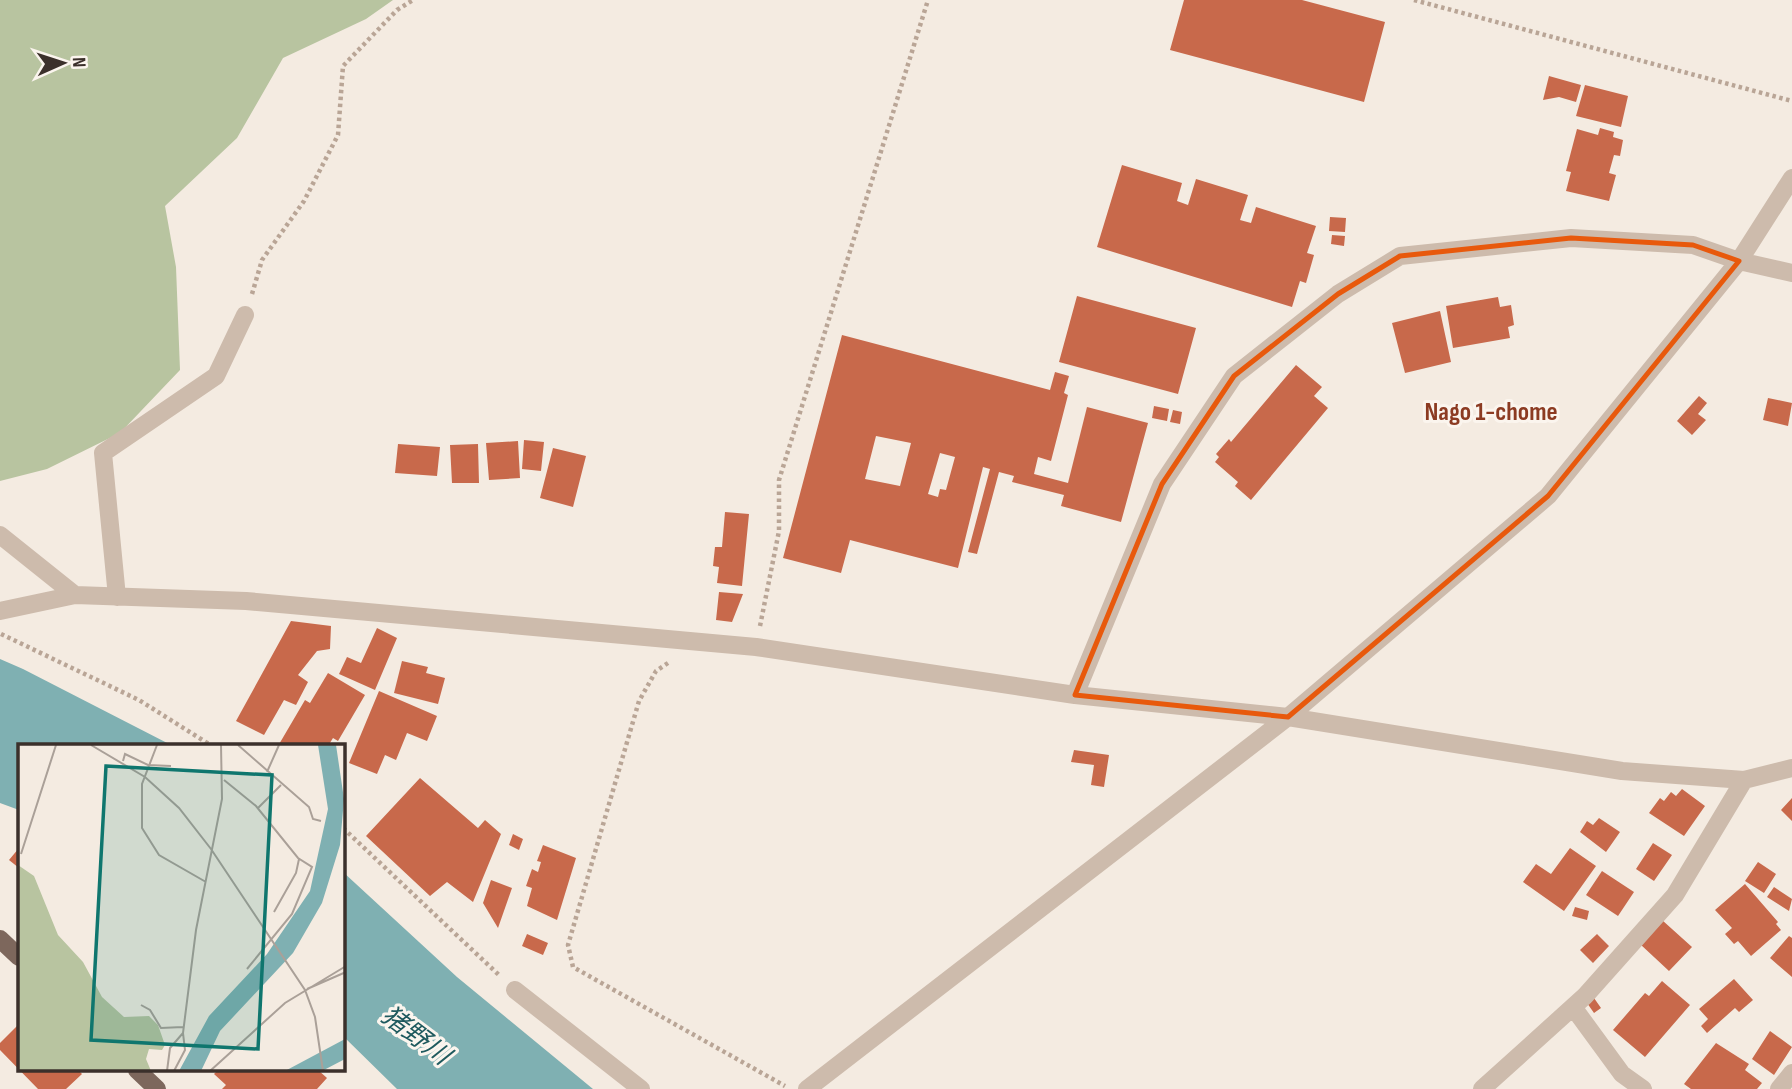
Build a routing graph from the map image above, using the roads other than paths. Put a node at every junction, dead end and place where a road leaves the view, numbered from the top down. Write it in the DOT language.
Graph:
graph roads {
  1 [pos="1792,178"];
  2 [pos="1738,261"];
  3 [pos="1792,273"];
  4 [pos="245,315"];
  5 [pos="0,535"];
  6 [pos="75,595"];
  7 [pos="117,597"];
  8 [pos="0,611"];
  9 [pos="1075,695"];
  10 [pos="1288,717"];
  11 [pos="1792,768"];
  12 [pos="1744,780"];
  13 [pos="0,939"];
  14 [pos="18,956"];
  15 [pos="515,990"];
  16 [pos="1573,1007"];
  17 [pos="139,1072"];
  18 [pos="1792,1073"];
  19 [pos="157,1089"];
  20 [pos="641,1089"];
  21 [pos="807,1089"];
  22 [pos="1482,1089"];
  23 [pos="1643,1089"];
  24 [pos="1779,1089"];
  1 -- 2 [label="street"];
  2 -- 3 [label="street"];
  2 -- 9 [label="street"];
  2 -- 10 [label="street"];
  4 -- 7 [label="street"];
  5 -- 6 [label="street"];
  6 -- 7 [label="street"];
  6 -- 8 [label="street"];
  7 -- 9 [label="street"];
  9 -- 10 [label="street"];
  10 -- 12 [label="street"];
  10 -- 21 [label="street"];
  11 -- 12 [label="street"];
  12 -- 16 [label="street"];
  13 -- 14 [label="main road"];
  15 -- 20 [label="street"];
  16 -- 22 [label="street"];
  16 -- 23 [label="street"];
  17 -- 19 [label="main road"];
  18 -- 24 [label="street"];
}
